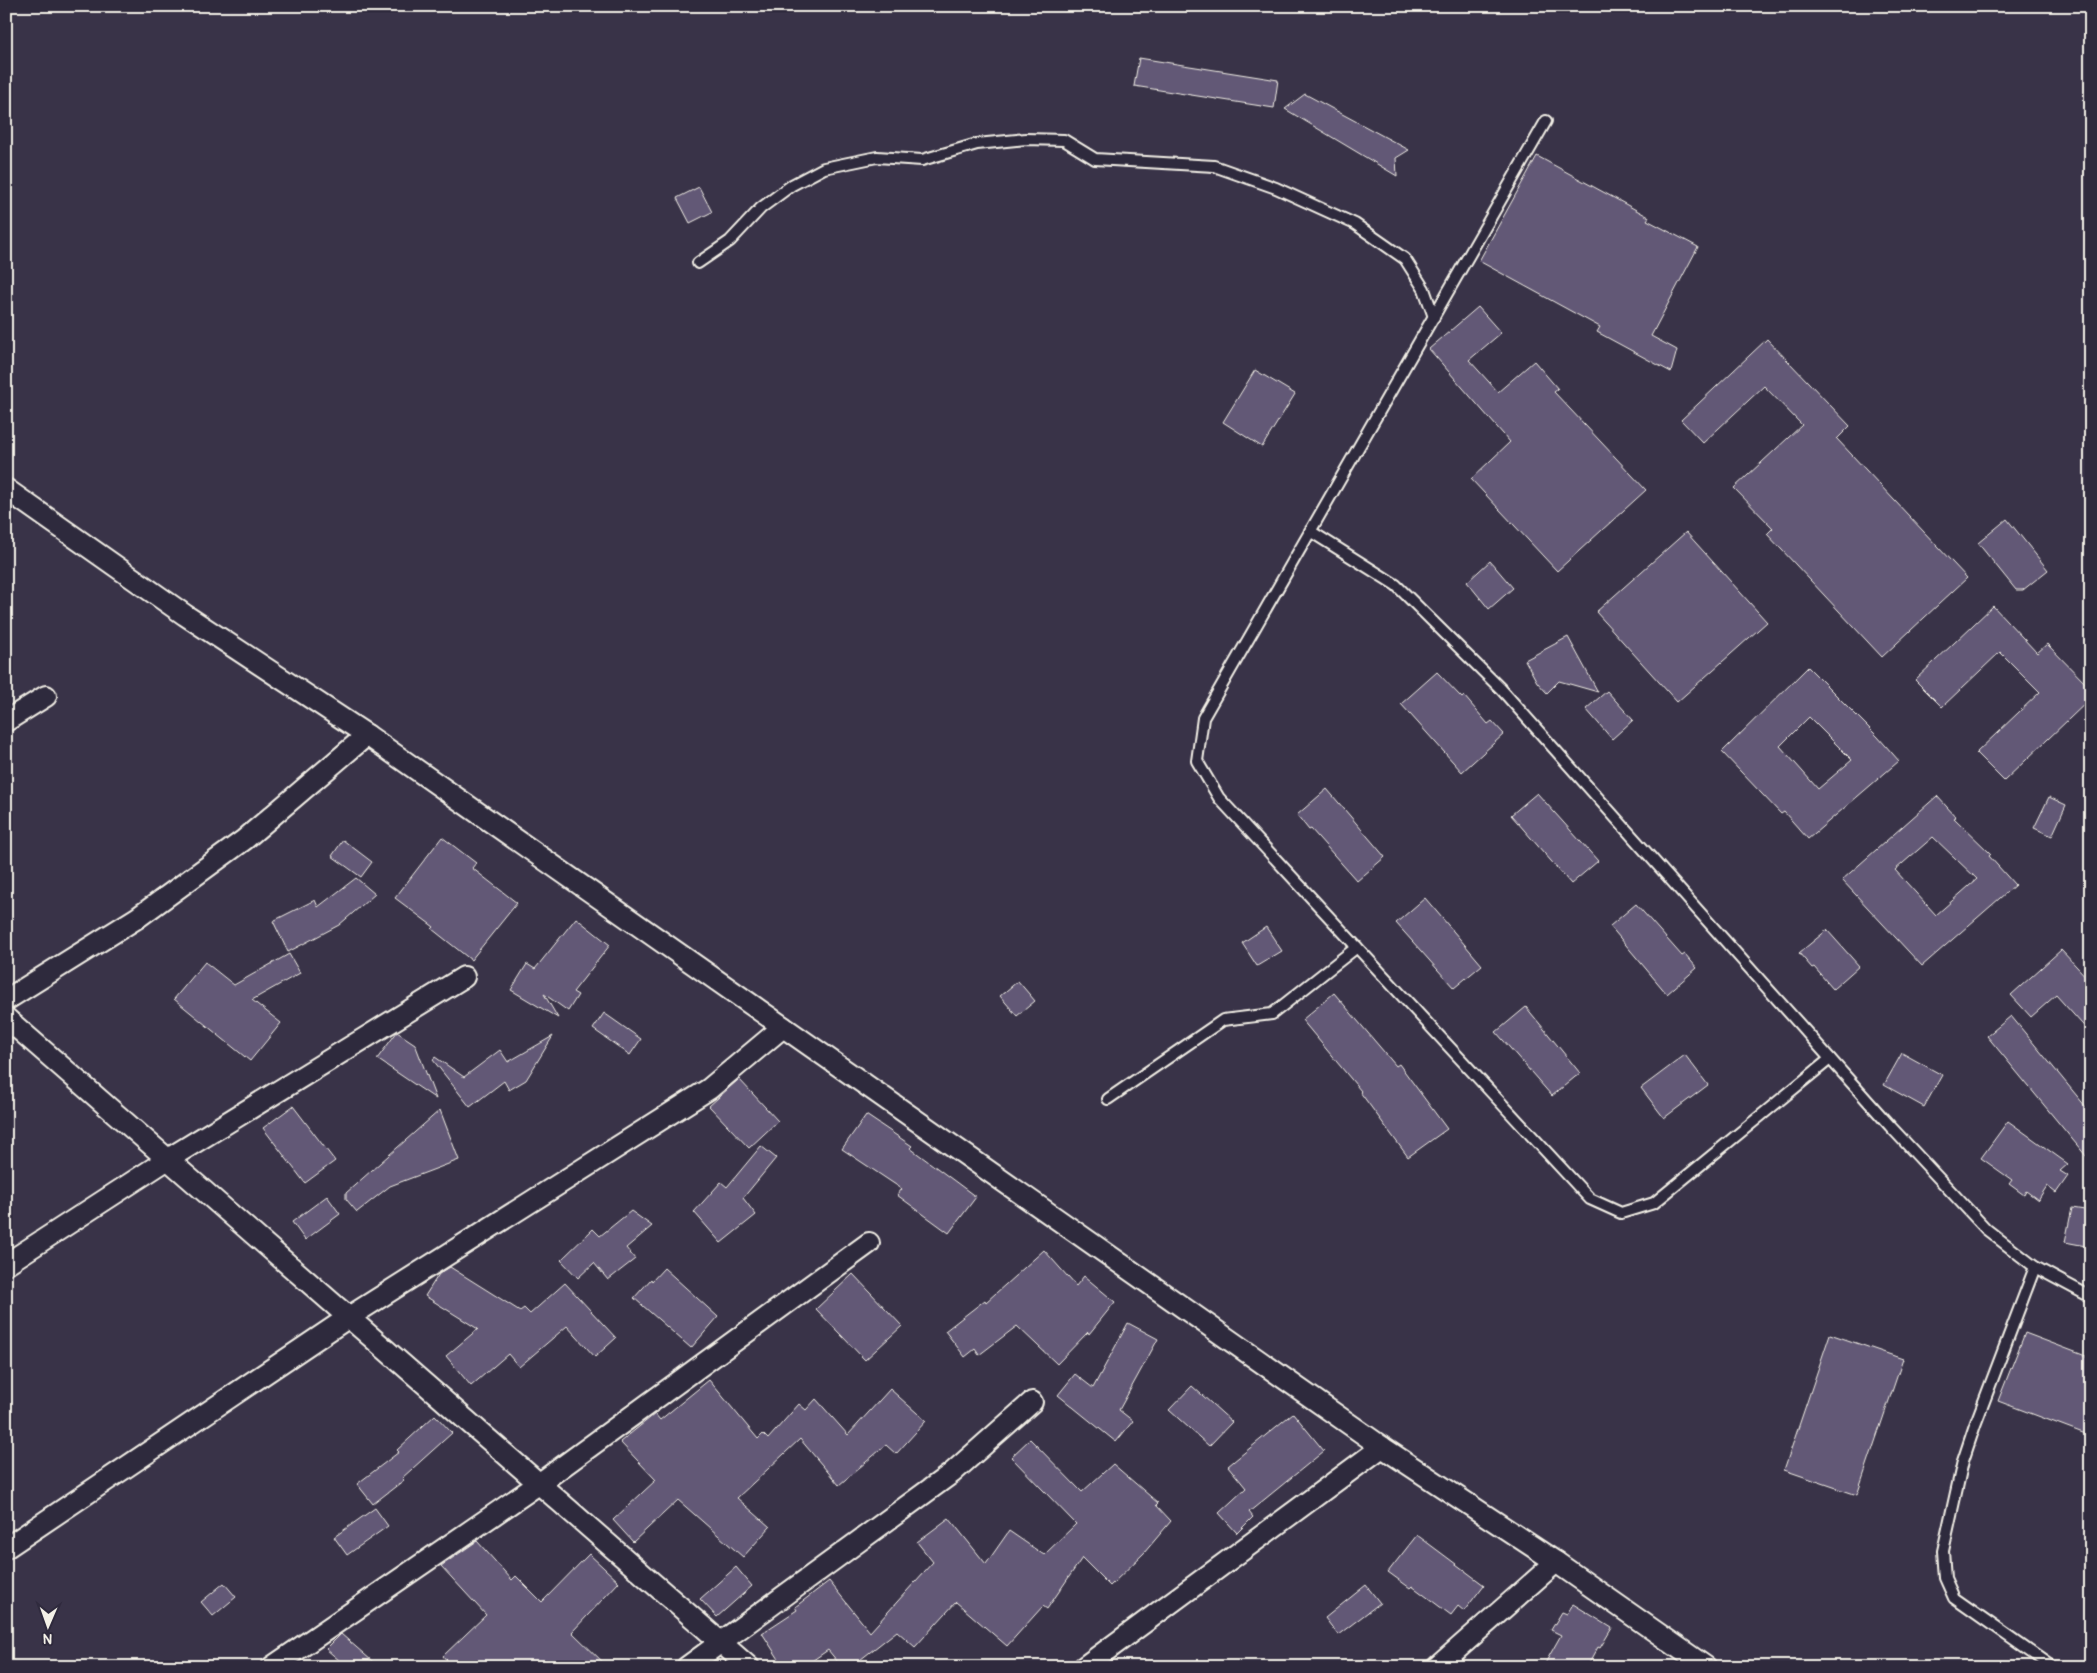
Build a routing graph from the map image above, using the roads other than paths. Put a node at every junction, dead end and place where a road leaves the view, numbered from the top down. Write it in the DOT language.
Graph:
graph roads {
  1 [pos="1546,121"];
  2 [pos="698,263"];
  3 [pos="1434,317"];
  4 [pos="8,493"];
  5 [pos="1310,531"];
  6 [pos="46,696"];
  7 [pos="6,721"];
  8 [pos="367,735"];
  9 [pos="1357,947"];
  10 [pos="464,977"];
  11 [pos="6,1000"];
  12 [pos="6,1018"];
  13 [pos="783,1027"];
  14 [pos="1830,1058"];
  15 [pos="1108,1099"];
  16 [pos="168,1159"];
  17 [pos="869,1243"];
  18 [pos="6,1264"];
  19 [pos="2035,1267"];
  20 [pos="2091,1297"];
  21 [pos="349,1317"];
  22 [pos="1032,1402"];
  23 [pos="1382,1447"];
  24 [pos="540,1484"];
  25 [pos="6,1548"];
  26 [pos="1556,1562"];
  27 [pos="720,1642"];
  28 [pos="272,1667"];
  29 [pos="688,1667"];
  30 [pos="749,1667"];
  31 [pos="1084,1667"];
  32 [pos="1438,1667"];
  33 [pos="1706,1667"];
  34 [pos="2052,1667"];
  1 -- 3 [label="lane"];
  2 -- 3 [label="lane"];
  3 -- 5 [label="lane"];
  4 -- 8 [label="street"];
  5 -- 9 [label="lane"];
  5 -- 14 [label="lane"];
  6 -- 7 [label="street"];
  8 -- 11 [label="street"];
  8 -- 13 [label="street"];
  9 -- 14 [label="lane"];
  9 -- 15 [label="lane"];
  10 -- 16 [label="street"];
  12 -- 16 [label="street"];
  13 -- 21 [label="street"];
  13 -- 23 [label="street"];
  14 -- 19 [label="lane"];
  16 -- 18 [label="street"];
  16 -- 21 [label="street"];
  17 -- 24 [label="street"];
  19 -- 20 [label="lane"];
  19 -- 34 [label="lane"];
  21 -- 24 [label="street"];
  21 -- 25 [label="street"];
  22 -- 27 [label="street"];
  23 -- 26 [label="street"];
  23 -- 31 [label="street"];
  24 -- 27 [label="street"];
  24 -- 28 [label="street"];
  26 -- 32 [label="street"];
  26 -- 33 [label="street"];
  27 -- 29 [label="street"];
  27 -- 30 [label="street"];
}
